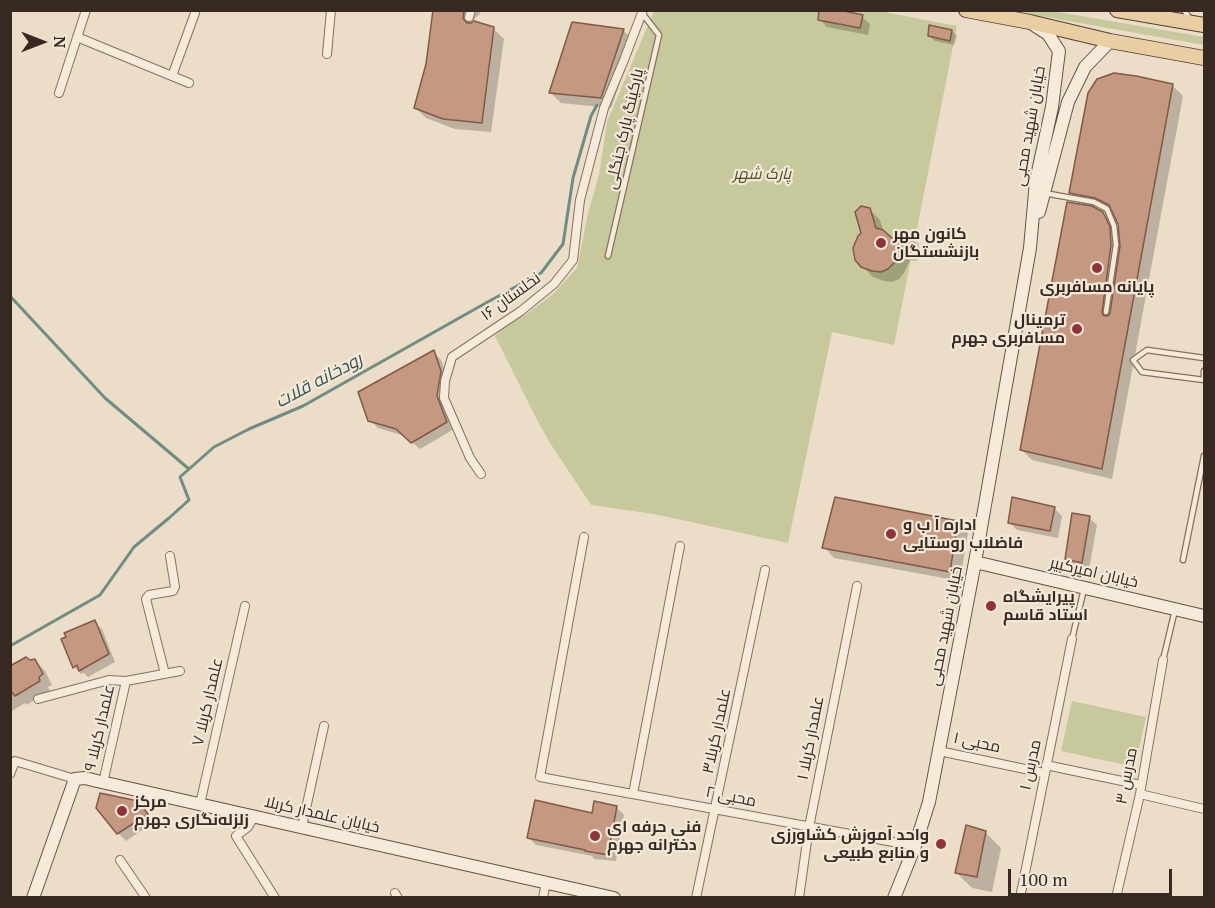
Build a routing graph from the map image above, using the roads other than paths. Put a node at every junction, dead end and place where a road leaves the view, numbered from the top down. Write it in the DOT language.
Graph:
graph roads {
  1 [pos="86,10"];
  2 [pos="331,10"];
  3 [pos="966,10"];
  4 [pos="1117,10"];
  5 [pos="1184,10"];
  6 [pos="642,12"];
  7 [pos="195,14"];
  8 [pos="1030,22"];
  9 [pos="1199,24"];
  10 [pos="77,37"];
  11 [pos="1110,41"];
  12 [pos="327,54"];
  13 [pos="1204,58"];
  14 [pos="172,76"];
  15 [pos="189,83"];
  16 [pos="59,93"];
  17 [pos="1044,193"];
  18 [pos="1030,248"];
  19 [pos="608,256"];
  20 [pos="1106,312"];
  21 [pos="1204,358"];
  22 [pos="1204,371"];
  23 [pos="1204,379"];
  24 [pos="1204,456"];
  25 [pos="481,474"];
  26 [pos="584,537"];
  27 [pos="680,546"];
  28 [pos="170,556"];
  29 [pos="1183,560"];
  30 [pos="975,562"];
  31 [pos="765,570"];
  32 [pos="857,586"];
  33 [pos="1084,588"];
  34 [pos="245,606"];
  35 [pos="1176,609"];
  36 [pos="1204,616"];
  37 [pos="1072,639"];
  38 [pos="1163,660"];
  39 [pos="180,671"];
  40 [pos="165,674"];
  41 [pos="126,681"];
  42 [pos="38,699"];
  43 [pos="324,726"];
  44 [pos="939,751"];
  45 [pos="13,761"];
  46 [pos="1045,769"];
  47 [pos="10,774"];
  48 [pos="75,780"];
  49 [pos="103,783"];
  50 [pos="1140,789"];
  51 [pos="633,794"];
  52 [pos="200,804"];
  53 [pos="716,809"];
  54 [pos="1204,809"];
  55 [pos="254,816"];
  56 [pos="808,826"];
  57 [pos="302,827"];
  58 [pos="915,846"];
  59 [pos="120,860"];
  60 [pos="546,882"];
  61 [pos="33,897"];
  62 [pos="147,897"];
  63 [pos="274,897"];
  64 [pos="543,897"];
  65 [pos="614,897"];
  66 [pos="696,897"];
  67 [pos="799,897"];
  68 [pos="894,897"];
  69 [pos="1020,897"];
  70 [pos="1116,897"];
  1 -- 10 [label="street"];
  2 -- 12 [label="street"];
  3 -- 8 [label="main road"];
  4 -- 9 [label="main road"];
  5 -- 9 [label="lane"];
  6 -- 19 [label="lane, پارکینگ پارک جنگلی"];
  6 -- 25 [label="street, نخلستان ۱۶"];
  7 -- 14 [label="street"];
  8 -- 11 [label="main road"];
  8 -- 18 [label="main road, خیابان شهید محبی"];
  10 -- 14 [label="street"];
  10 -- 16 [label="street"];
  11 -- 13 [label="main road"];
  11 -- 17 [label="main road, خیابان شهید محبی"];
  14 -- 15 [label="street"];
  17 -- 18 [label="main road, خیابان شهید محبی"];
  17 -- 20 [label="lane"];
  18 -- 30 [label="main road, خیابان شهید محبی"];
  21 -- 23 [label="lane"];
  22 -- 23 [label="lane"];
  24 -- 29 [label="lane"];
  26 -- 51 [label="street, محبی ۲"];
  27 -- 51 [label="street"];
  28 -- 40 [label="street"];
  30 -- 33 [label="main road, خیابان امیرکبیر"];
  30 -- 44 [label="main road, خیابان شهید محبی"];
  31 -- 53 [label="street, علمدار کربلا۳"];
  32 -- 56 [label="street, علمدار کربلا ۱"];
  33 -- 35 [label="main road, خیابان امیرکبیر"];
  33 -- 37 [label="lane"];
  34 -- 52 [label="street, علمدار کربلا ۷"];
  35 -- 36 [label="main road, خیابان امیرکبیر"];
  35 -- 38 [label="lane"];
  37 -- 46 [label="street, مدرس ۱"];
  38 -- 50 [label="street, مدرس ۳"];
  39 -- 40 [label="street"];
  40 -- 41 [label="street"];
  41 -- 42 [label="street"];
  41 -- 49 [label="street, علمدار کربلا ۹"];
  43 -- 57 [label="street"];
  44 -- 46 [label="street, محبی ۱"];
  44 -- 58 [label="main road, خیابان شهید محبی"];
  45 -- 47 [label="street"];
  45 -- 48 [label="street"];
  46 -- 50 [label="street, محبی ۱"];
  46 -- 69 [label="street, مدرس ۱"];
  48 -- 49 [label="main road, خیابان علمدار کربلا"];
  48 -- 61 [label="main road"];
  49 -- 52 [label="main road, خیابان علمدار کربلا"];
  50 -- 54 [label="street, محبی ۱"];
  50 -- 70 [label="street, مدرس ۳"];
  51 -- 53 [label="street, محبی ۲"];
  52 -- 55 [label="main road, خیابان علمدار کربلا"];
  53 -- 56 [label="street, محبی ۲"];
  53 -- 66 [label="street, علمدار کربلا۳"];
  55 -- 57 [label="main road, خیابان علمدار کربلا"];
  55 -- 63 [label="street"];
  56 -- 58 [label="street, محبی ۲"];
  56 -- 67 [label="street, علمدار کربلا ۱"];
  57 -- 60 [label="main road, خیابان علمدار کربلا"];
  58 -- 68 [label="main road, خیابان شهید محبی"];
  59 -- 62 [label="street"];
  60 -- 64 [label="street"];
  60 -- 65 [label="main road, خیابان علمدار کربلا"];
}
